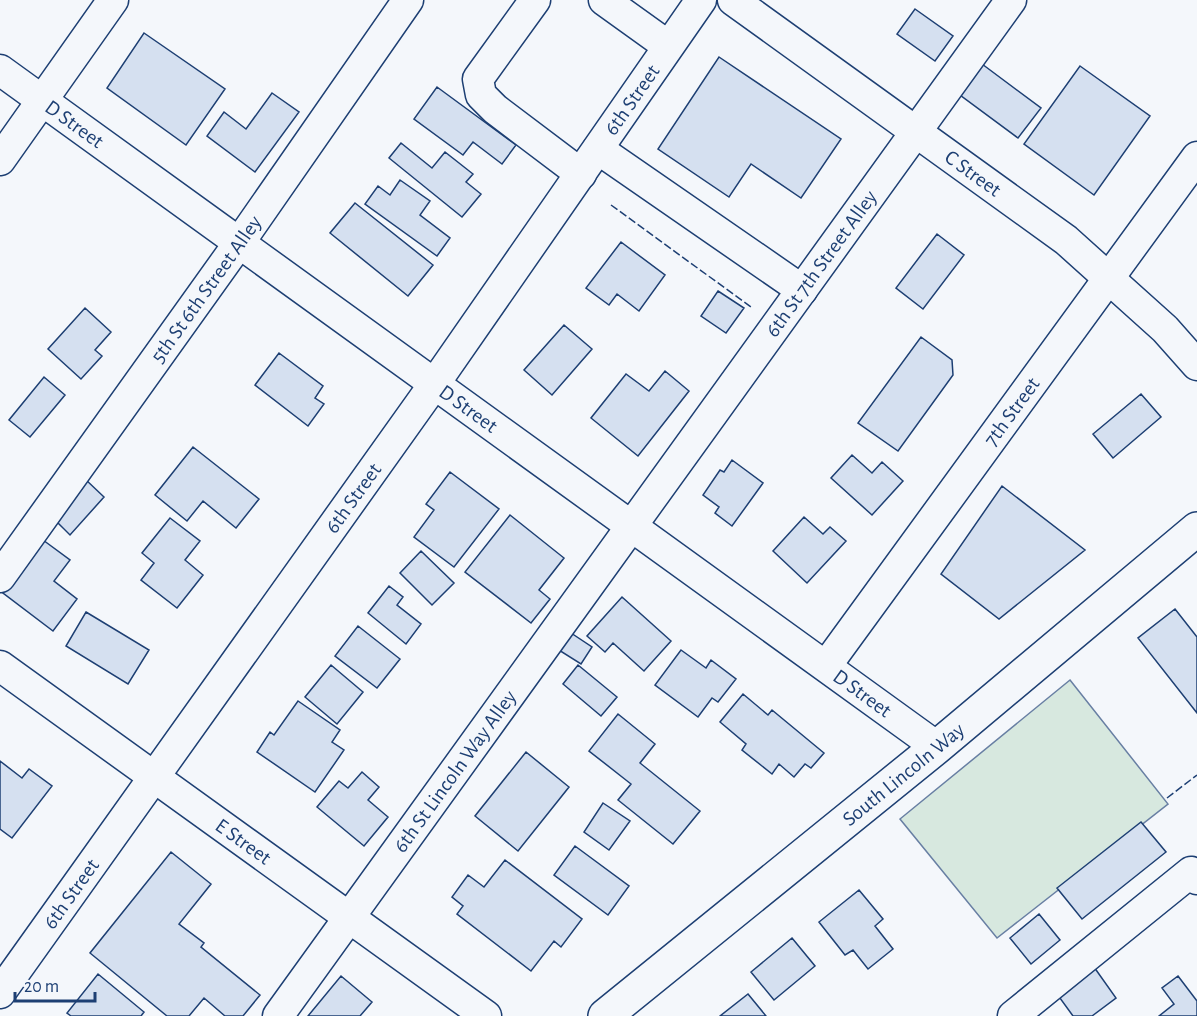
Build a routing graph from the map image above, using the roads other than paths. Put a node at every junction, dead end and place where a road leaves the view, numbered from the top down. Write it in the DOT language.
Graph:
graph roads {
  1 [pos="113,0"];
  2 [pos="408,0"];
  3 [pos="535,0"];
  4 [pos="603,0"];
  5 [pos="701,0"];
  6 [pos="733,0"];
  7 [pos="1011,0"];
  8 [pos="668,46"];
  9 [pos="0,70"];
  10 [pos="43,100"];
  11 [pos="916,132"];
  12 [pos="598,149"];
  13 [pos="1197,157"];
  14 [pos="0,160"];
  15 [pos="581,174"];
  16 [pos="239,243"];
  17 [pos="1110,277"];
  18 [pos="802,290"];
  19 [pos="1197,365"];
  20 [pos="435,383"];
  21 [pos="632,526"];
  22 [pos="1197,529"];
  23 [pos="0,577"];
  24 [pos="0,666"];
  25 [pos="826,666"];
  26 [pos="938,747"];
  27 [pos="154,777"];
  28 [pos="1197,879"];
  29 [pos="350,918"];
  30 [pos="0,993"];
  31 [pos="278,1016"];
  32 [pos="486,1016"];
  33 [pos="605,1016"];
  34 [pos="1014,1016"];
  1 -- 10 [label="street"];
  2 -- 16 [label="street, 5th St 6th Street Alley"];
  3 -- 15 [label="street"];
  4 -- 8 [label="street"];
  5 -- 8 [label="street, 6th Street"];
  6 -- 11 [label="street, C Street"];
  7 -- 11 [label="street, 6th St 7th Street Alley"];
  8 -- 12 [label="street, 6th Street"];
  9 -- 10 [label="street, D Street"];
  10 -- 14 [label="street"];
  10 -- 16 [label="street, D Street"];
  11 -- 17 [label="street, C Street"];
  11 -- 18 [label="street, 6th St 7th Street Alley"];
  12 -- 15 [label="street, 6th Street"];
  12 -- 18 [label="street"];
  13 -- 17 [label="street, 7th Street"];
  15 -- 20 [label="street, 6th Street"];
  16 -- 20 [label="street, D Street"];
  16 -- 23 [label="street, 5th St 6th Street Alley"];
  17 -- 19 [label="street, C Street"];
  17 -- 25 [label="street, 7th Street"];
  18 -- 21 [label="street, 6th St 7th Street Alley"];
  20 -- 21 [label="street, D Street"];
  20 -- 27 [label="street, 6th Street"];
  21 -- 25 [label="street, D Street"];
  21 -- 29 [label="street, 6th St Lincoln Way Alley"];
  22 -- 26 [label="main road, South Lincoln Way"];
  24 -- 27 [label="street, E Street"];
  25 -- 26 [label="street, D Street"];
  26 -- 33 [label="main road, South Lincoln Way"];
  27 -- 29 [label="street, E Street"];
  27 -- 30 [label="street, 6th Street"];
  28 -- 34 [label="street"];
  29 -- 31 [label="street, 6th St Lincoln Way Alley"];
  29 -- 32 [label="street, E Street"];
}
